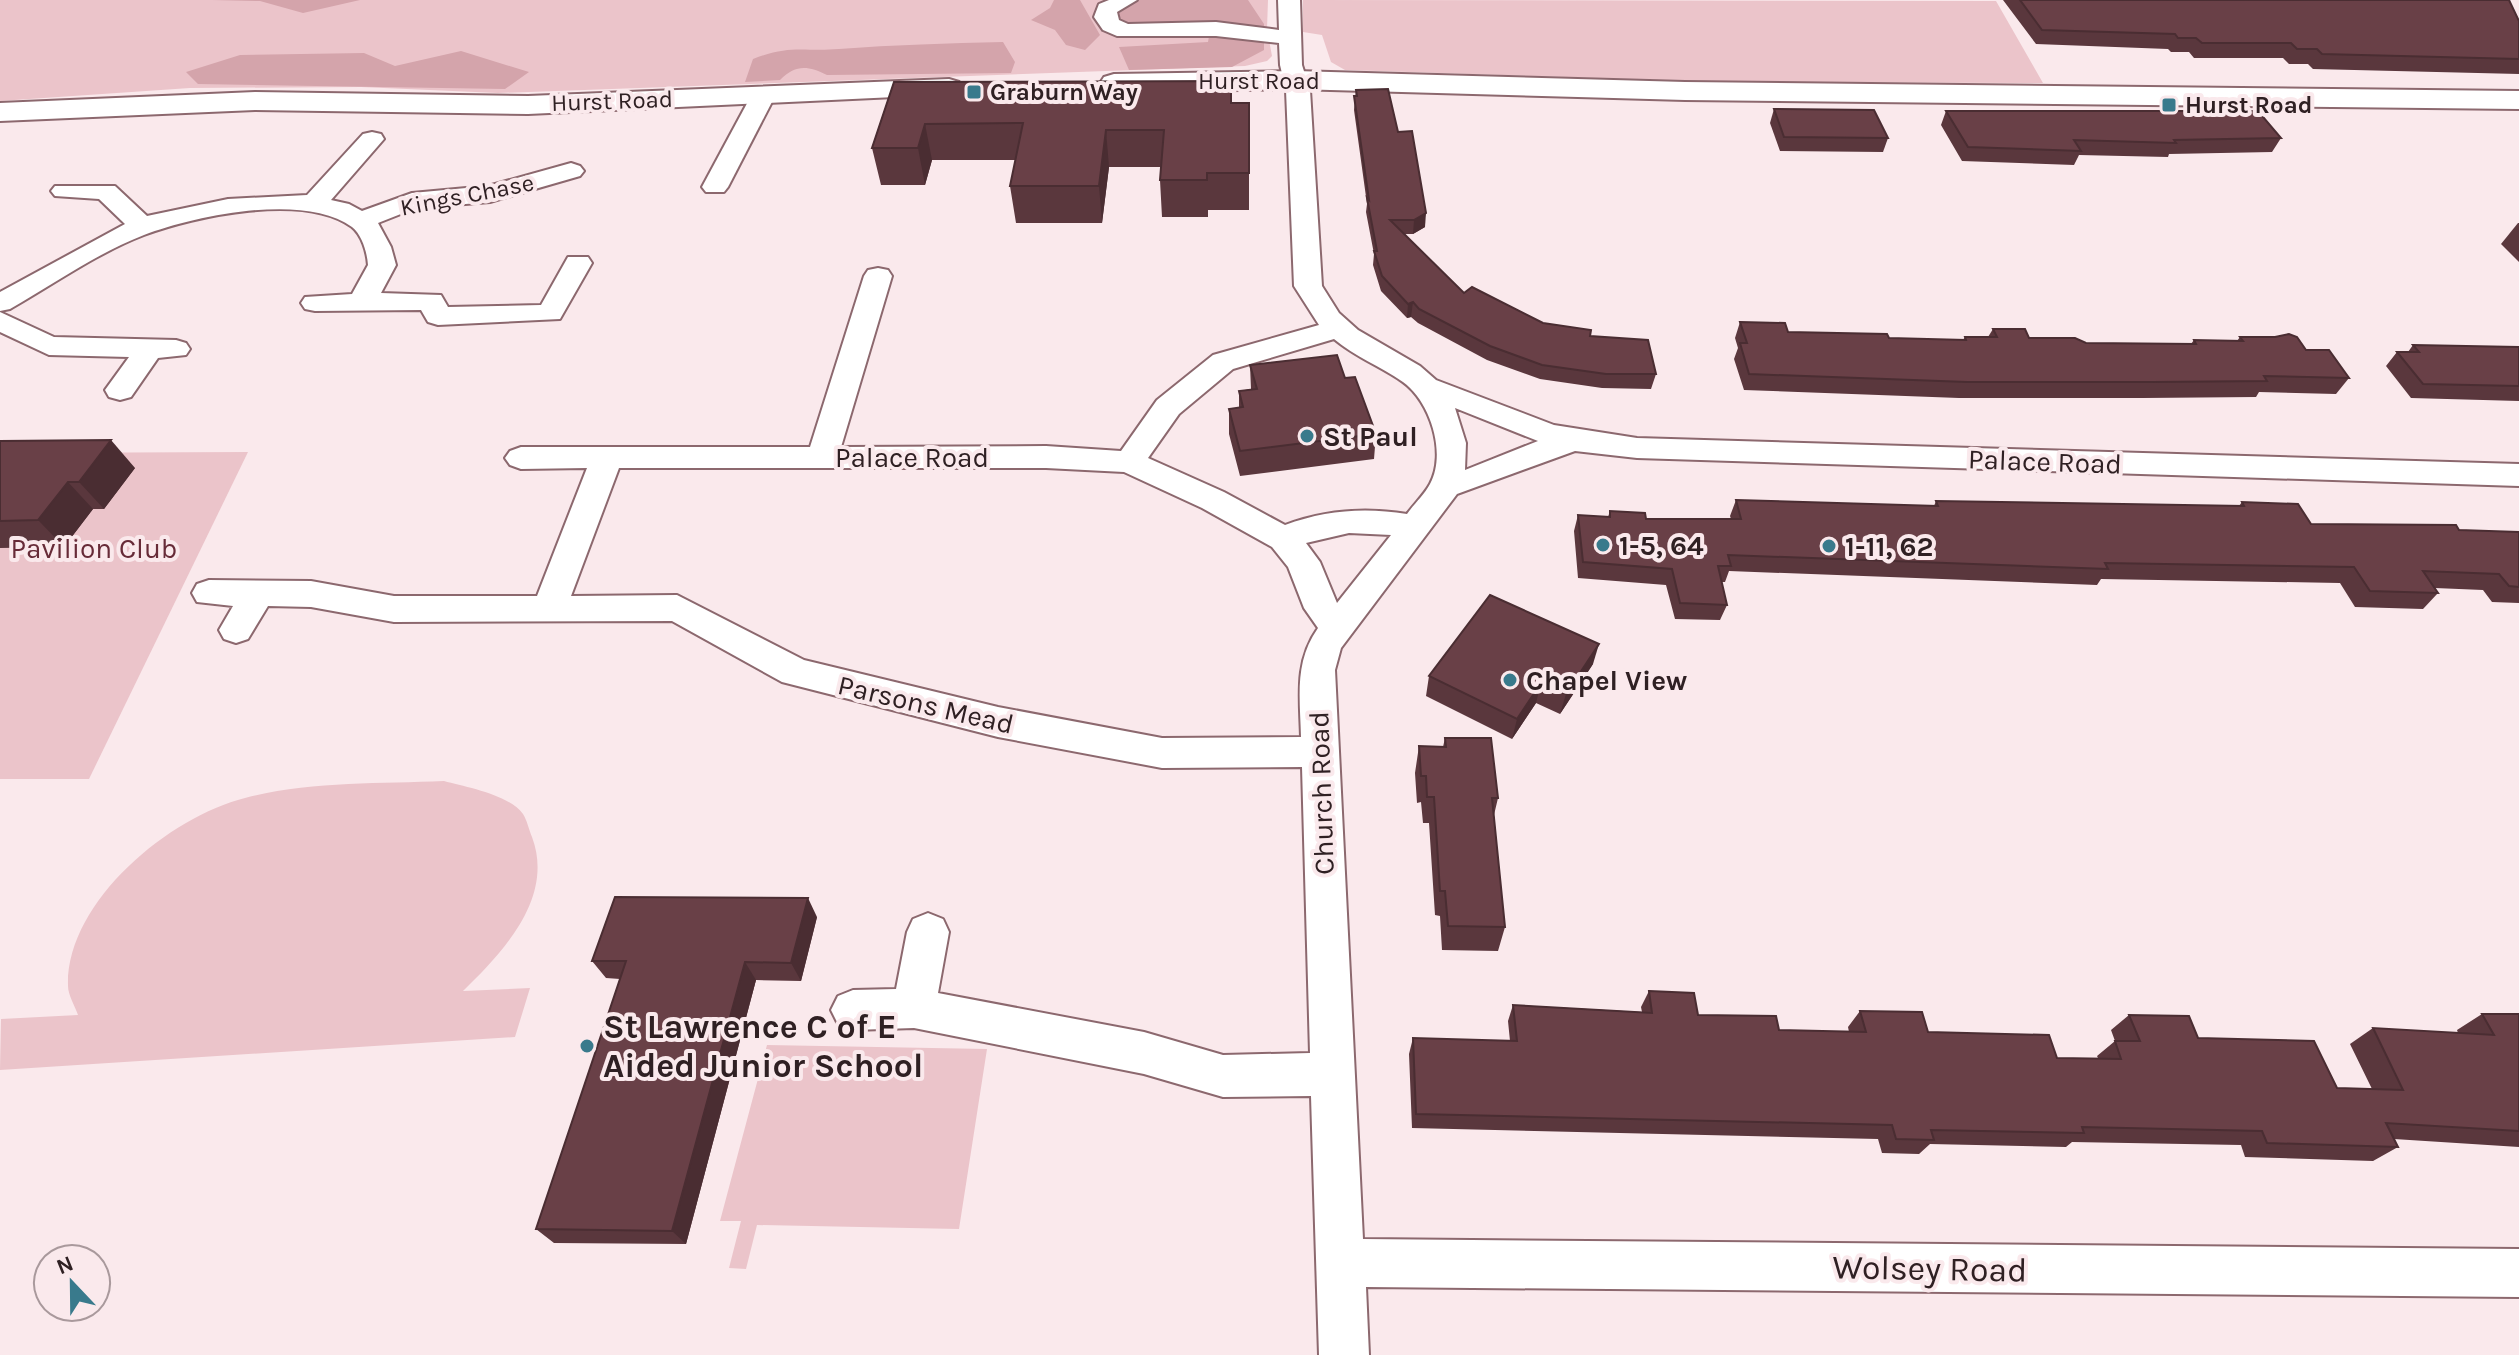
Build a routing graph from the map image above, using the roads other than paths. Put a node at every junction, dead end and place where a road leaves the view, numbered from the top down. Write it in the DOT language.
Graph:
graph roads {
  1 [pos="1126,0"];
  2 [pos="1209,5"];
  3 [pos="1289,7"];
  4 [pos="1216,29"];
  5 [pos="1289,38"];
  6 [pos="1295,80"];
  7 [pos="1081,84"];
  8 [pos="970,87"];
  9 [pos="763,96"];
  10 [pos="2519,100"];
  11 [pos="0,112"];
  12 [pos="372,139"];
  13 [pos="571,171"];
  14 [pos="715,187"];
  15 [pos="64,191"];
  16 [pos="313,204"];
  17 [pos="363,220"];
  18 [pos="143,227"];
  19 [pos="578,263"];
  20 [pos="878,276"];
  21 [pos="361,302"];
  22 [pos="0,303"];
  23 [pos="315,303"];
  24 [pos="0,321"];
  25 [pos="1337,329"];
  26 [pos="1427,387"];
  27 [pos="120,390"];
  28 [pos="1572,441"];
  29 [pos="823,456"];
  30 [pos="521,458"];
  31 [pos="607,458"];
  32 [pos="1129,462"];
  33 [pos="2519,475"];
  34 [pos="1446,486"];
  35 [pos="1417,527"];
  36 [pos="1284,539"];
  37 [pos="209,593"];
  38 [pos="258,593"];
  39 [pos="549,608"];
  40 [pos="1338,627"];
  41 [pos="236,630"];
  42 [pos="1319,752"];
  43 [pos="928,932"];
  44 [pos="914,1008"];
  45 [pos="853,1010"];
  46 [pos="1334,1074"];
  47 [pos="1340,1263"];
  48 [pos="2519,1273"];
  49 [pos="1344,1355"];
  1 -- 4 [label="street"];
  2 -- 4 [label="street"];
  3 -- 5 [label="street"];
  4 -- 5 [label="street"];
  5 -- 6 [label="street"];
  6 -- 7 [label="main road, Hurst Road"];
  6 -- 10 [label="main road, Hurst Road"];
  6 -- 25 [label="street, Church Road"];
  8 -- 9 [label="main road, Hurst Road"];
  9 -- 11 [label="main road, Hurst Road"];
  9 -- 14 [label="street"];
  12 -- 16 [label="street"];
  13 -- 17 [label="street, Kings Chase"];
  15 -- 18 [label="street"];
  16 -- 17 [label="street, Kings Chase"];
  16 -- 18 [label="street, Kings Chase"];
  17 -- 21 [label="street, Kings Chase"];
  18 -- 22 [label="street, Kings Chase"];
  19 -- 21 [label="street"];
  20 -- 29 [label="street"];
  21 -- 23 [label="street"];
  24 -- 27 [label="street"];
  25 -- 26 [label="street, Church Road"];
  25 -- 32 [label="street"];
  26 -- 28 [label="street, Palace Road"];
  26 -- 34 [label="street, Church Road"];
  28 -- 33 [label="street, Palace Road"];
  28 -- 34 [label="street, Palace Road"];
  29 -- 31 [label="street, Palace Road"];
  29 -- 32 [label="street, Palace Road"];
  30 -- 31 [label="street, Palace Road"];
  31 -- 39 [label="street"];
  32 -- 36 [label="street, Palace Road"];
  34 -- 35 [label="street, Church Road"];
  35 -- 36 [label="street"];
  35 -- 40 [label="street, Church Road"];
  36 -- 40 [label="street, Palace Road"];
  37 -- 38 [label="street, Parsons Mead"];
  38 -- 39 [label="street, Parsons Mead"];
  38 -- 41 [label="street"];
  39 -- 42 [label="street, Parsons Mead"];
  40 -- 42 [label="street, Church Road"];
  42 -- 46 [label="street, Church Road"];
  43 -- 44 [label="street"];
  44 -- 45 [label="street"];
  44 -- 46 [label="street"];
  46 -- 47 [label="street, Church Road"];
  47 -- 48 [label="street, Wolsey Road"];
  47 -- 49 [label="street, Church Road"];
}
